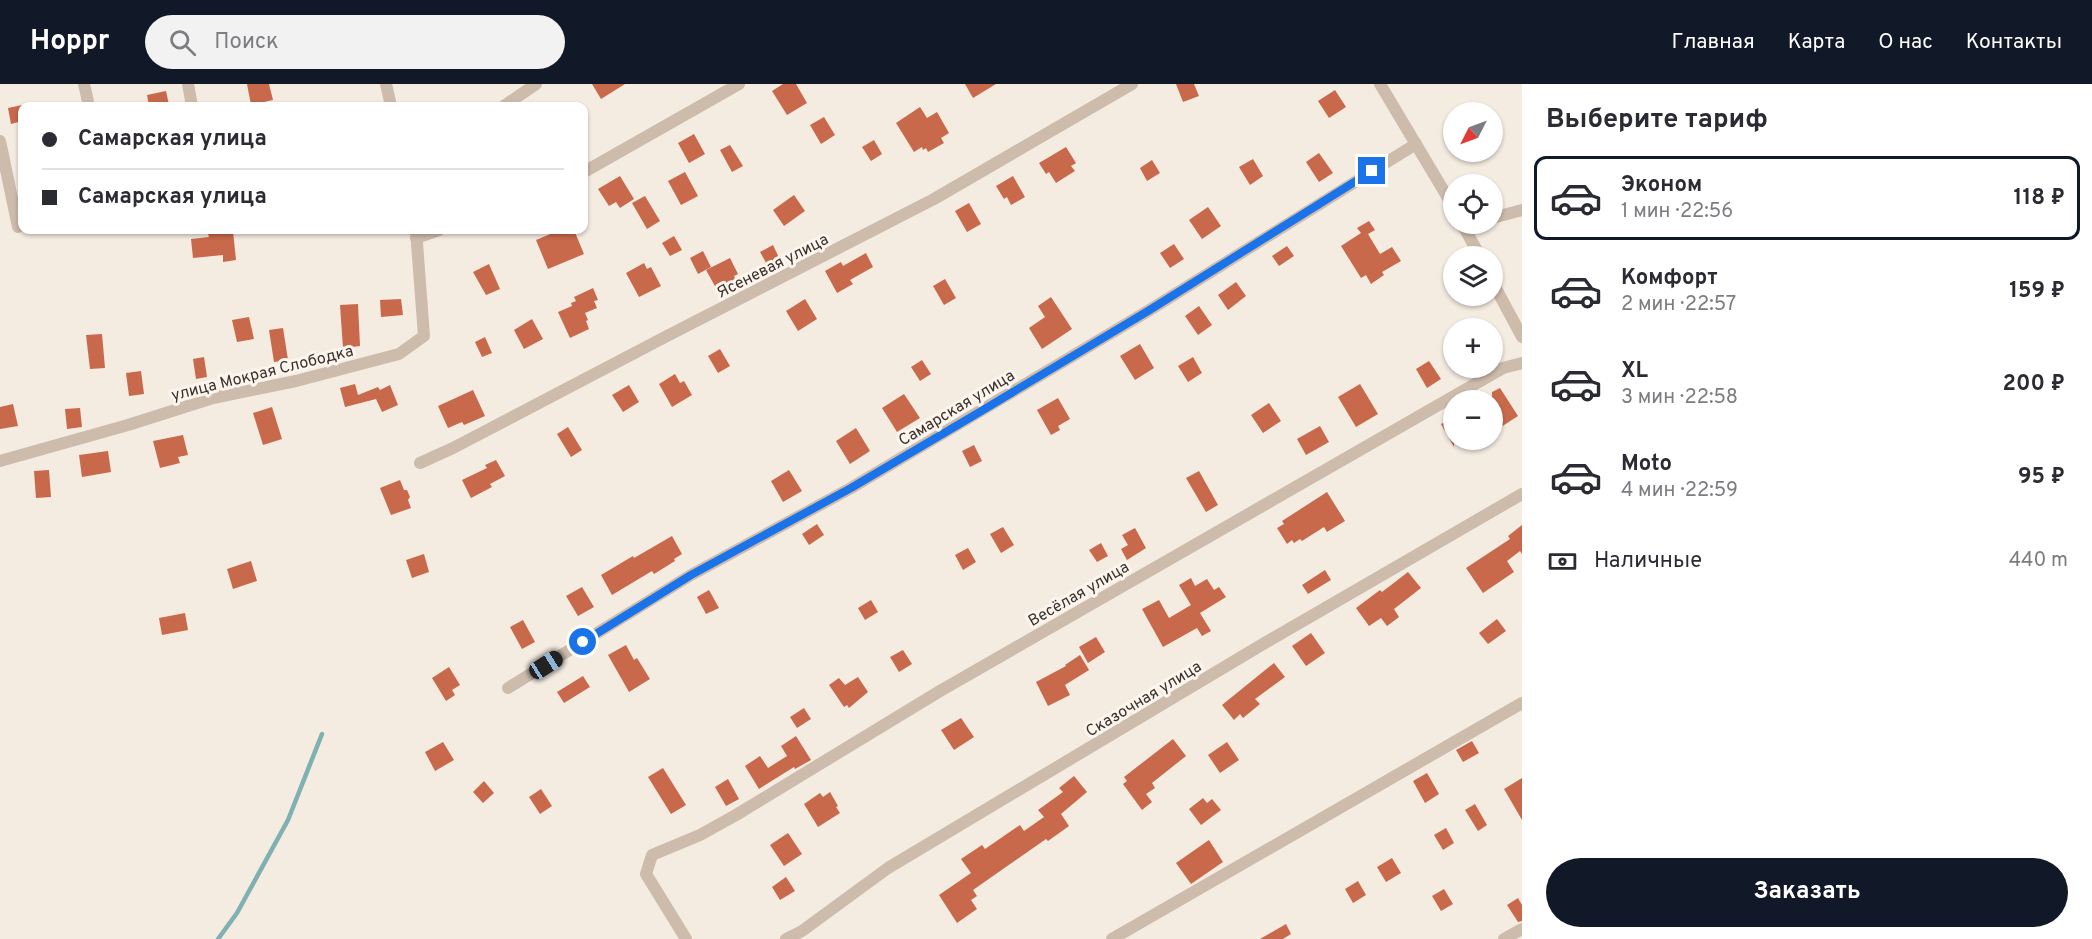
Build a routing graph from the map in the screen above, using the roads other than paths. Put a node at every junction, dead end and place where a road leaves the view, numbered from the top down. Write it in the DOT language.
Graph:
graph roads {
  1 [pos="84,84"];
  2 [pos="188,84"];
  3 [pos="386,84"];
  4 [pos="534,84"];
  5 [pos="739,84"];
  6 [pos="1132,84"];
  7 [pos="1380,84"];
  8 [pos="88,102"];
  9 [pos="191,102"];
  10 [pos="390,102"];
  11 [pos="509,102"];
  12 [pos="0,141"];
  13 [pos="1416,144"];
  14 [pos="588,170"];
  15 [pos="1443,189"];
  16 [pos="1522,210"];
  17 [pos="1503,215"];
  18 [pos="18,227"];
  19 [pos="416,234"];
  20 [pos="1503,302"];
  21 [pos="1522,337"];
  22 [pos="1522,363"];
  23 [pos="0,461"];
  24 [pos="420,463"];
  25 [pos="1522,494"];
  26 [pos="508,688"];
  27 [pos="1522,703"];
  28 [pos="1522,929"];
  29 [pos="686,939"];
  30 [pos="786,939"];
  31 [pos="1112,939"];
  32 [pos="1504,939"];
  1 -- 8 [label="street"];
  2 -- 9 [label="street"];
  3 -- 10 [label="street"];
  4 -- 11 [label="street"];
  5 -- 14 [label="street"];
  6 -- 24 [label="street, Ясеневая улица"];
  7 -- 13 [label="street"];
  12 -- 18 [label="street"];
  13 -- 15 [label="street"];
  13 -- 26 [label="street, Самарская улица"];
  16 -- 17 [label="street"];
  19 -- 23 [label="street, улица Мокрая Слободка"];
  20 -- 21 [label="street"];
  22 -- 29 [label="street, Весёлая улица"];
  25 -- 30 [label="street, Сказочная улица"];
  27 -- 31 [label="street"];
  28 -- 32 [label="street"];
}
